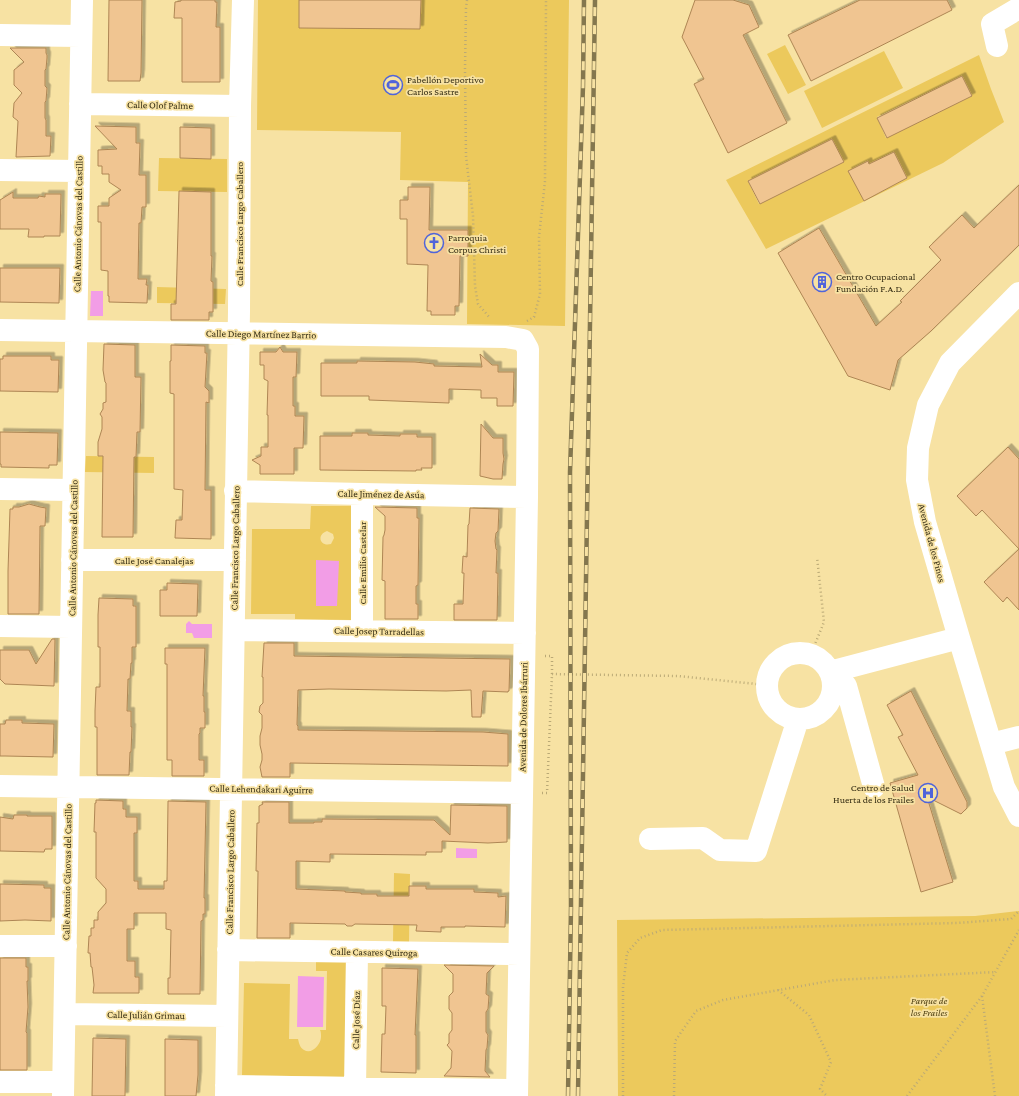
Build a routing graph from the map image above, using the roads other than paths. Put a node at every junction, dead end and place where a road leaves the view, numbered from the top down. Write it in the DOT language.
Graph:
graph roads {
  1 [pos="82,0"];
  2 [pos="243,0"];
  3 [pos="1019,8"];
  4 [pos="0,35"];
  5 [pos="81,36"];
  6 [pos="997,46"];
  7 [pos="80,104"];
  8 [pos="240,106"];
  9 [pos="0,170"];
  10 [pos="78,171"];
  11 [pos="1019,293"];
  12 [pos="0,330"];
  13 [pos="76,331"];
  14 [pos="238,333"];
  15 [pos="522,333"];
  16 [pos="0,489"];
  17 [pos="74,490"];
  18 [pos="235,491"];
  19 [pos="362,494"];
  20 [pos="527,496"];
  21 [pos="72,560"];
  22 [pos="235,560"];
  23 [pos="0,626"];
  24 [pos="71,627"];
  25 [pos="234,630"];
  26 [pos="362,631"];
  27 [pos="525,633"];
  28 [pos="959,638"];
  29 [pos="831,677"];
  30 [pos="798,719"];
  31 [pos="1019,737"];
  32 [pos="991,744"];
  33 [pos="0,786"];
  34 [pos="69,787"];
  35 [pos="874,787"];
  36 [pos="231,789"];
  37 [pos="532,793"];
  38 [pos="1019,816"];
  39 [pos="650,839"];
  40 [pos="0,946"];
  41 [pos="66,946"];
  42 [pos="228,950"];
  43 [pos="357,952"];
  44 [pos="520,954"];
  45 [pos="65,1014"];
  46 [pos="227,1016"];
  47 [pos="0,1082"];
  48 [pos="355,1088"];
  49 [pos="63,1089"];
  50 [pos="226,1091"];
  51 [pos="517,1093"];
  1 -- 5 [label="street, Calle Antonio Cánovas del Castillo"];
  2 -- 8 [label="street, Calle Francisco Largo Caballero"];
  3 -- 6 [label="street"];
  4 -- 5 [label="street"];
  5 -- 7 [label="street, Calle Antonio Cánovas del Castillo"];
  7 -- 8 [label="street, Calle Olof Palme"];
  7 -- 10 [label="street, Calle Antonio Cánovas del Castillo"];
  8 -- 14 [label="street, Calle Francisco Largo Caballero"];
  9 -- 10 [label="street"];
  10 -- 13 [label="street, Calle Antonio Cánovas del Castillo"];
  11 -- 28 [label="street, Avenida de los Pinos"];
  12 -- 13 [label="street, Calle Diego Martínez Barrio"];
  13 -- 14 [label="street, Calle Diego Martínez Barrio"];
  13 -- 17 [label="street, Calle Antonio Cánovas del Castillo"];
  14 -- 15 [label="street, Calle Diego Martínez Barrio"];
  14 -- 18 [label="street, Calle Francisco Largo Caballero"];
  15 -- 20 [label="street, Avenida de Dolores Ibárruri"];
  16 -- 17 [label="street"];
  17 -- 21 [label="street, Calle Antonio Cánovas del Castillo"];
  18 -- 19 [label="street, Calle Jiménez de Asúa"];
  18 -- 22 [label="street, Calle Francisco Largo Caballero"];
  19 -- 20 [label="street, Calle Jiménez de Asúa"];
  19 -- 26 [label="street, Calle Emilio Castelar"];
  20 -- 27 [label="street, Avenida de Dolores Ibárruri"];
  21 -- 22 [label="street, Calle José Canalejas"];
  21 -- 24 [label="street, Calle Antonio Cánovas del Castillo"];
  22 -- 25 [label="street, Calle Francisco Largo Caballero"];
  23 -- 24 [label="street"];
  24 -- 34 [label="street, Calle Antonio Cánovas del Castillo"];
  25 -- 26 [label="street, Calle Josep Tarradellas"];
  25 -- 36 [label="street, Calle Francisco Largo Caballero"];
  26 -- 27 [label="street, Calle Josep Tarradellas"];
  27 -- 37 [label="street, Avenida de Dolores Ibárruri"];
  28 -- 29 [label="street"];
  28 -- 32 [label="street, Avenida de los Pinos"];
  29 -- 30 [label="street"];
  29 -- 30 [label="street"];
  29 -- 35 [label="street"];
  30 -- 39 [label="street"];
  31 -- 32 [label="street"];
  32 -- 38 [label="street, Avenida de los Pinos"];
  33 -- 34 [label="street, Calle Lehendakari Aguirre"];
  34 -- 36 [label="street, Calle Lehendakari Aguirre"];
  34 -- 41 [label="street, Calle Antonio Cánovas del Castillo"];
  36 -- 37 [label="street, Calle Lehendakari Aguirre"];
  36 -- 42 [label="street, Calle Francisco Largo Caballero"];
  37 -- 44 [label="street, Avenida de Dolores Ibárruri"];
  40 -- 41 [label="street"];
  41 -- 45 [label="street, Calle Antonio Cánovas del Castillo"];
  42 -- 43 [label="street, Calle Casares Quiroga"];
  42 -- 46 [label="street, Calle Francisco Largo Caballero"];
  43 -- 44 [label="street, Calle Casares Quiroga"];
  43 -- 48 [label="street, Calle José Díaz"];
  44 -- 51 [label="street, Avenida de Dolores Ibárruri"];
  45 -- 46 [label="street, Calle Julián Grimau"];
  45 -- 49 [label="street, Calle Antonio Cánovas del Castillo"];
  46 -- 50 [label="street, Calle Francisco Largo Caballero"];
  47 -- 49 [label="street"];
  48 -- 50 [label="street"];
  48 -- 51 [label="street"];
}
